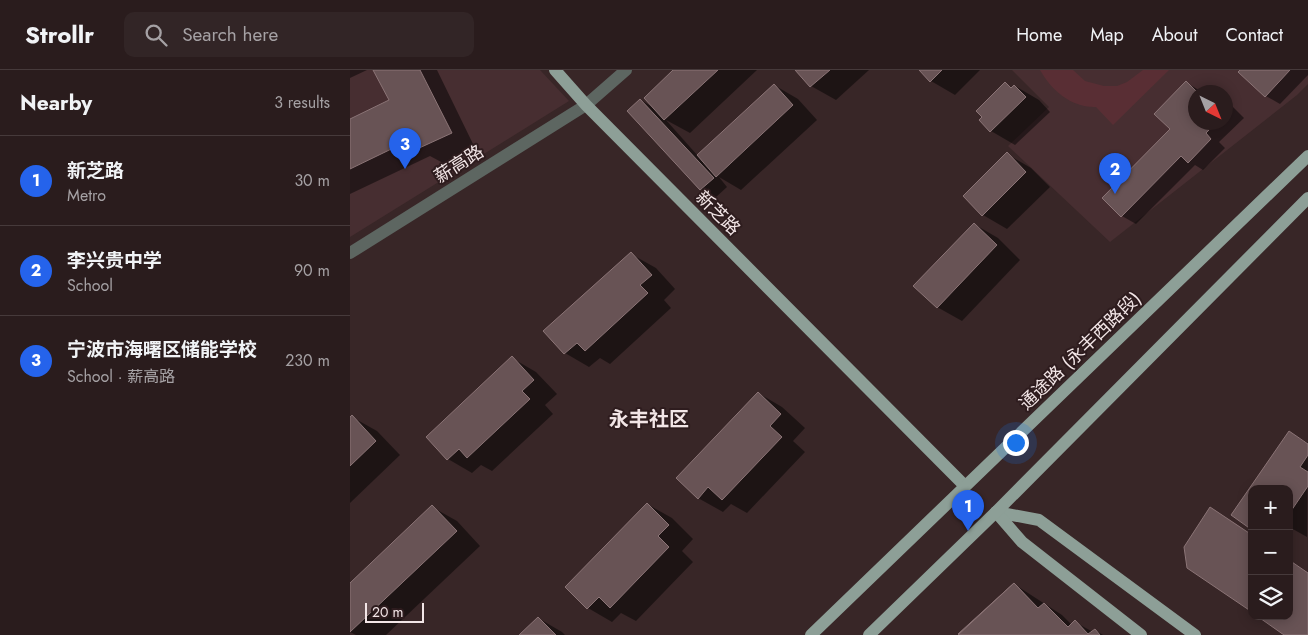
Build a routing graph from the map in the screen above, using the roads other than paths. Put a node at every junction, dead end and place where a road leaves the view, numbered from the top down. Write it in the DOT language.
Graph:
graph roads {
  1 [pos="555,70"];
  2 [pos="626,70"];
  3 [pos="586,105"];
  4 [pos="1308,156"];
  5 [pos="1308,198"];
  6 [pos="350,253"];
  7 [pos="965,486"];
  8 [pos="996,512"];
  9 [pos="812,635"];
  10 [pos="869,635"];
  11 [pos="1141,635"];
  12 [pos="1195,635"];
  1 -- 3 [label="main road, 新芝路"];
  2 -- 3 [label="street, 薪高路"];
  3 -- 6 [label="street, 薪高路"];
  3 -- 7 [label="main road, 新芝路"];
  4 -- 7 [label="main road, 通途路 (永丰西路段)"];
  5 -- 8 [label="main road"];
  7 -- 9 [label="main road, 通途路 (永丰西路段)"];
  8 -- 10 [label="main road"];
  8 -- 11 [label="main road"];
  8 -- 12 [label="main road"];
}
